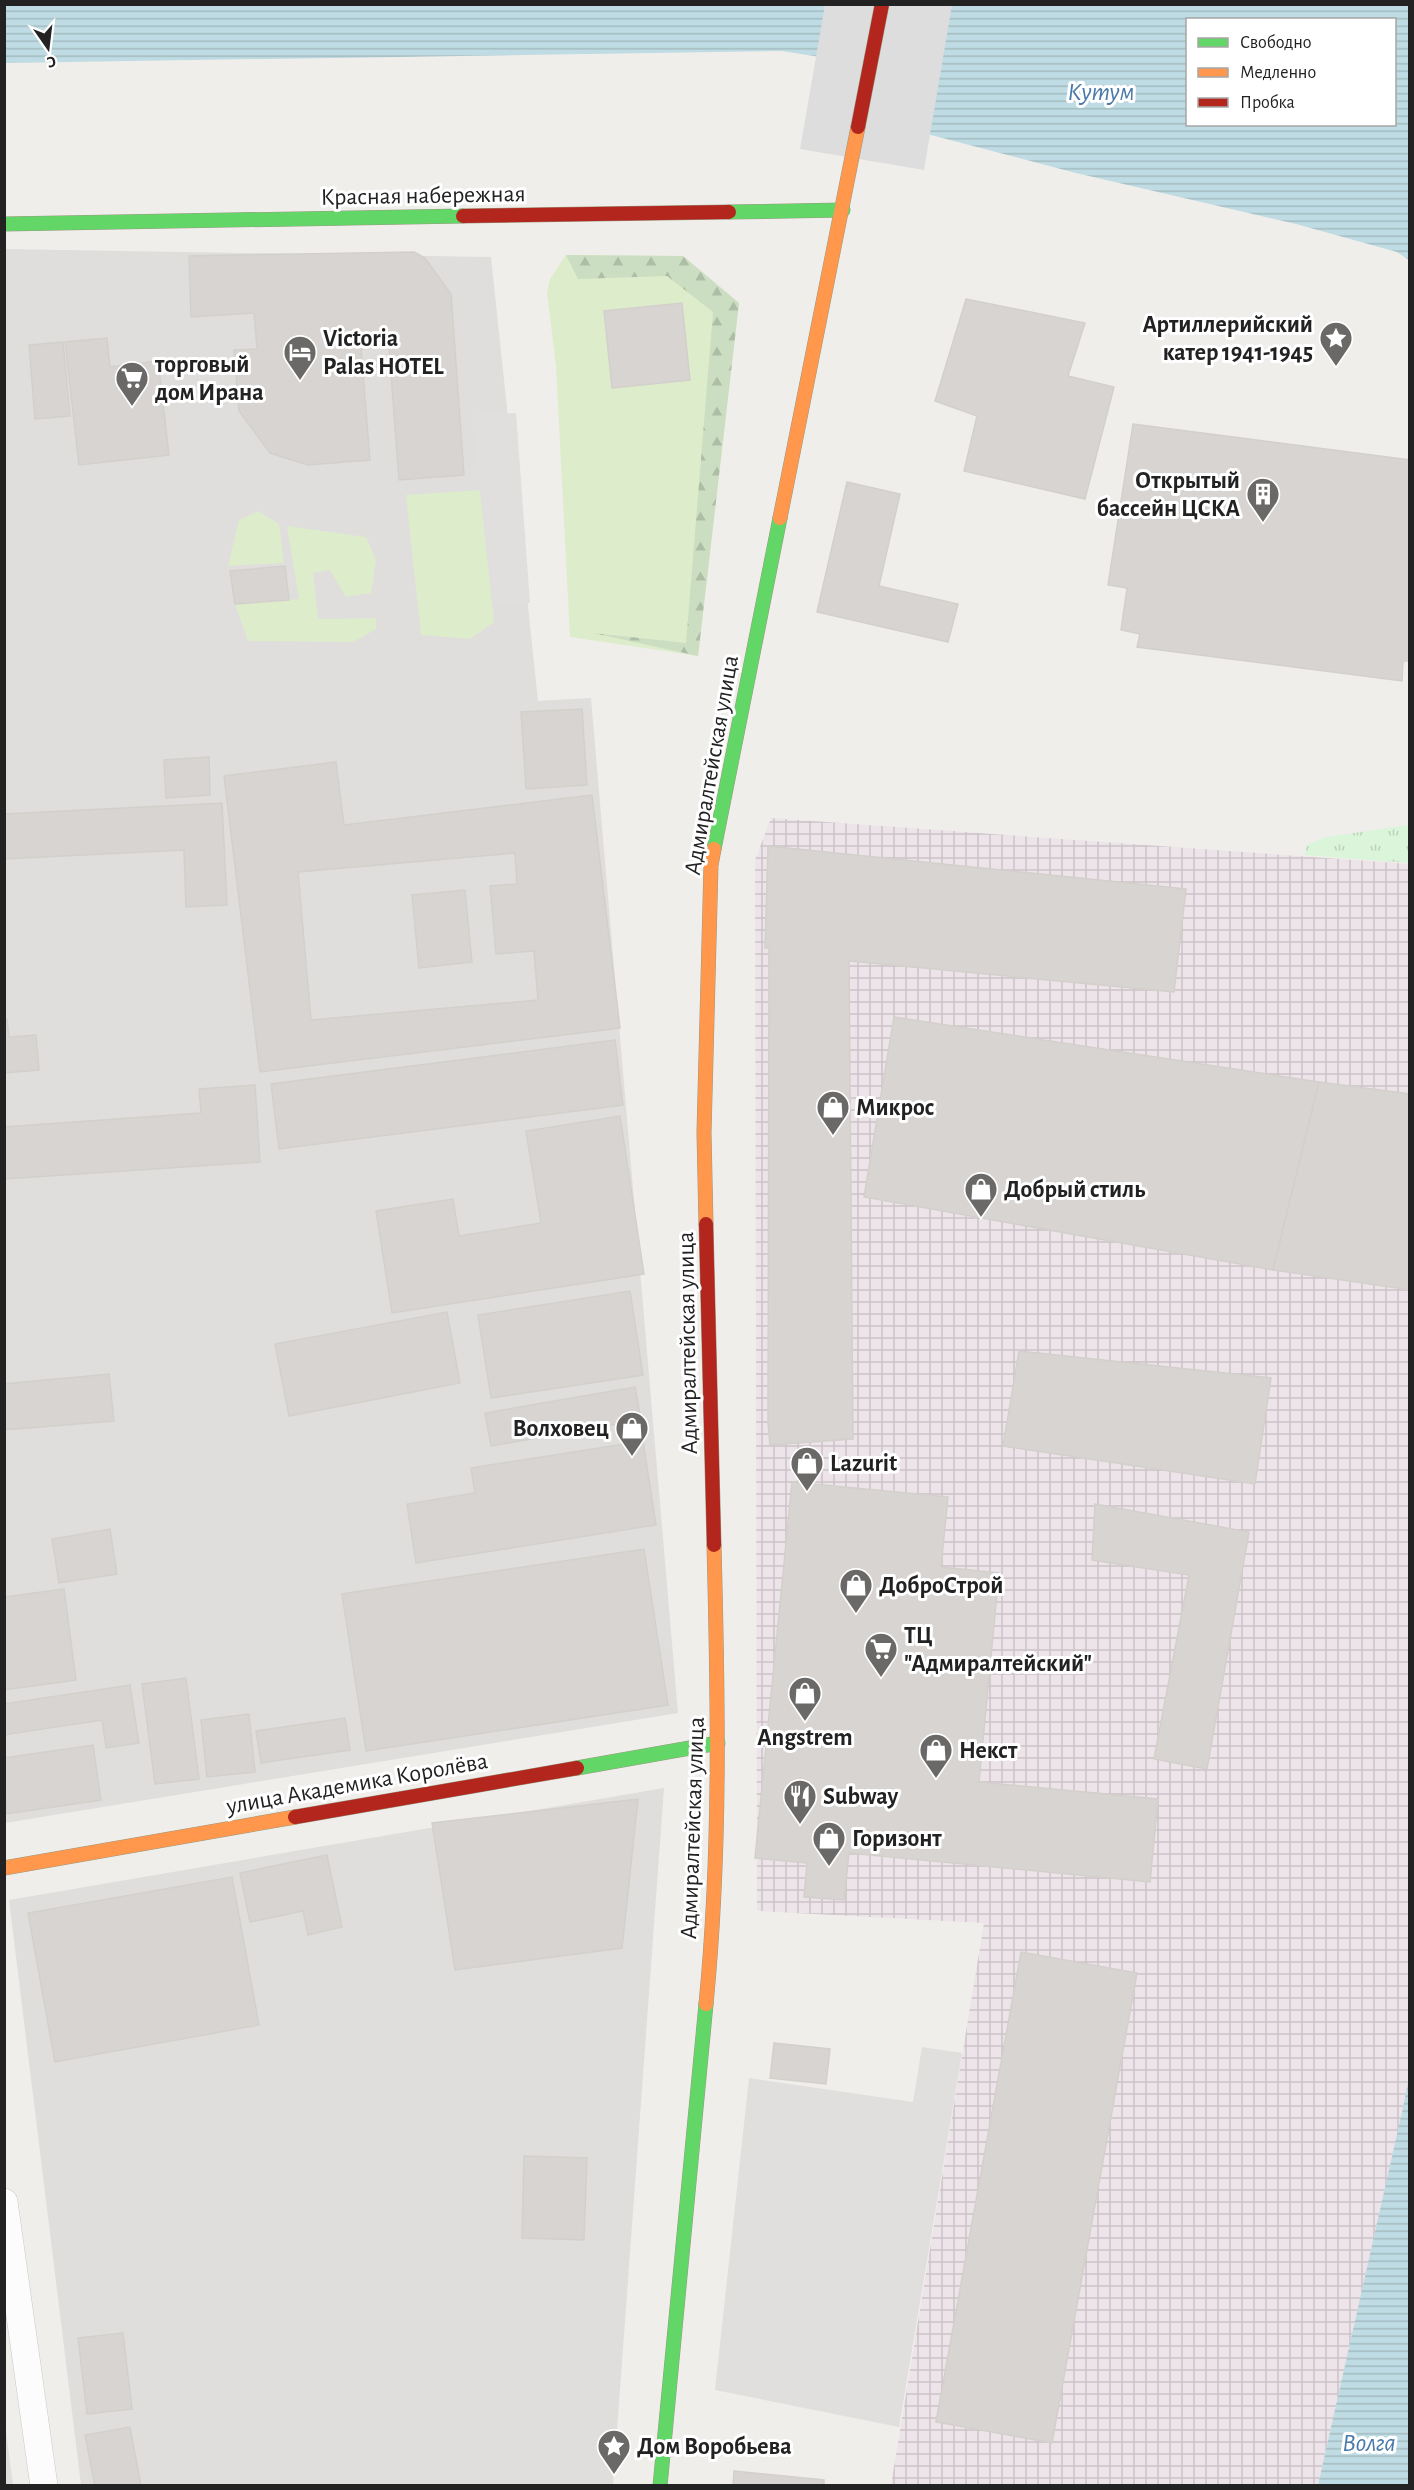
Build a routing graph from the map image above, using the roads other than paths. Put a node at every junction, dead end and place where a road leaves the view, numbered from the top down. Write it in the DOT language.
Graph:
graph roads {
  1 [pos="882,4"];
  2 [pos="843,210"];
  3 [pos="4,224"];
  4 [pos="718,1743"];
  5 [pos="4,1868"];
  6 [pos="4,2202"];
  7 [pos="44,2486"];
  8 [pos="660,2486"];
  1 -- 2 [label="main road, Адмиралтейская улица"];
  2 -- 3 [label="main road, Красная набережная"];
  2 -- 4 [label="main road, Адмиралтейская улица"];
  4 -- 5 [label="main road, улица Академика Королёва"];
  4 -- 8 [label="main road, Адмиралтейская улица"];
  6 -- 7 [label="street"];
}
